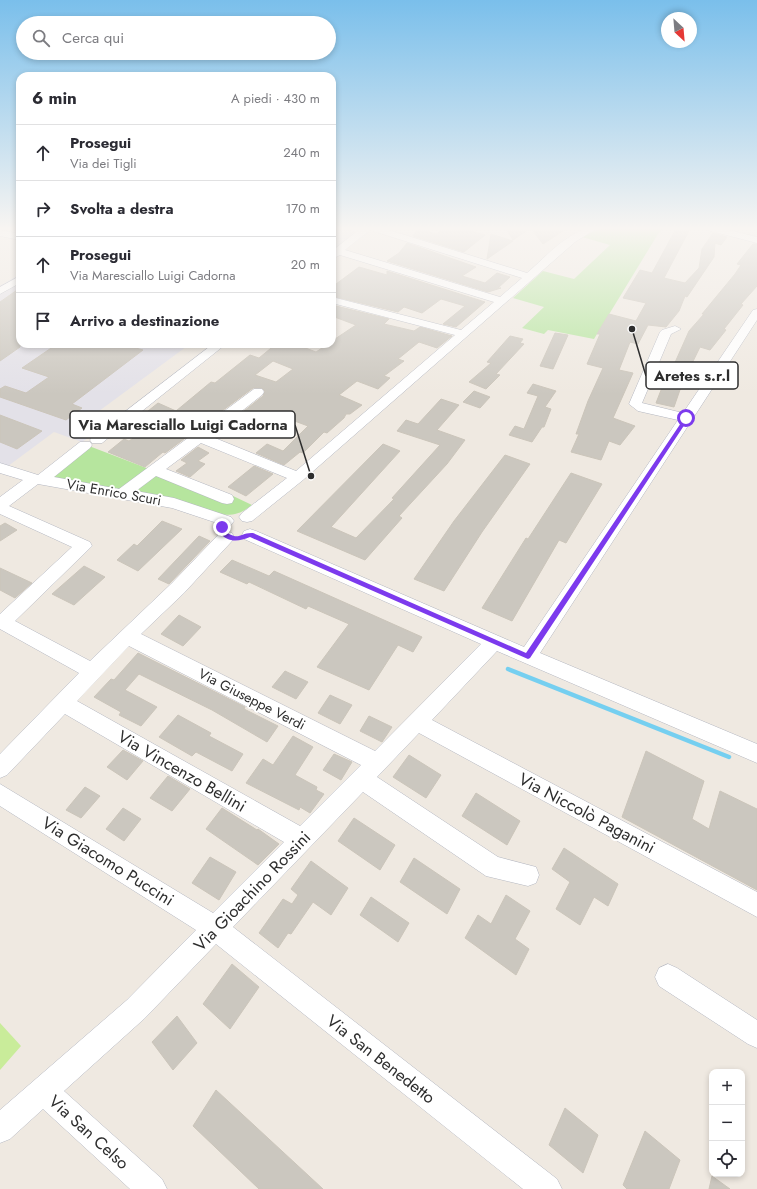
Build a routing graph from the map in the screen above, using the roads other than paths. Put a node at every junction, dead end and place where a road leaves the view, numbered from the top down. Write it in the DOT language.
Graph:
graph roads {
  1 [pos="14,282"];
  2 [pos="436,282"];
  3 [pos="524,282"];
  4 [pos="0,291"];
  5 [pos="336,301"];
  6 [pos="502,301"];
  7 [pos="757,312"];
  8 [pos="675,329"];
  9 [pos="463,334"];
  10 [pos="215,348"];
  11 [pos="258,392"];
  12 [pos="686,418"];
  13 [pos="200,437"];
  14 [pos="0,468"];
  15 [pos="154,470"];
  16 [pos="298,477"];
  17 [pos="38,479"];
  18 [pos="122,494"];
  19 [pos="227,500"];
  20 [pos="0,505"];
  21 [pos="0,508"];
  22 [pos="247,517"];
  23 [pos="226,529"];
  24 [pos="250,534"];
  25 [pos="1,621"];
  26 [pos="127,636"];
  27 [pos="494,642"];
  28 [pos="528,656"];
  29 [pos="92,672"];
  30 [pos="62,703"];
  31 [pos="417,722"];
  32 [pos="753,755"];
  33 [pos="378,762"];
  34 [pos="2,764"];
  35 [pos="361,779"];
  36 [pos="0,794"];
  37 [pos="302,840"];
  38 [pos="528,875"];
  39 [pos="757,905"];
  40 [pos="215,928"];
  41 [pos="668,977"];
  42 [pos="757,1036"];
  43 [pos="44,1091"];
  44 [pos="0,1129"];
  45 [pos="152,1189"];
  46 [pos="547,1189"];
  1 -- 4 [label="street"];
  2 -- 6 [label="street"];
  3 -- 6 [label="street"];
  5 -- 9 [label="street"];
  6 -- 9 [label="street"];
  7 -- 12 [label="street"];
  8 -- 12 [label="street"];
  9 -- 16 [label="street"];
  10 -- 17 [label="street"];
  11 -- 13 [label="street"];
  12 -- 28 [label="street"];
  13 -- 15 [label="street"];
  13 -- 16 [label="street"];
  14 -- 17 [label="street, Via Enrico Scuri"];
  15 -- 18 [label="street"];
  15 -- 19 [label="street"];
  16 -- 22 [label="street"];
  17 -- 18 [label="street, Via Enrico Scuri"];
  17 -- 20 [label="street"];
  18 -- 23 [label="street, Via Enrico Scuri"];
  21 -- 25 [label="street"];
  22 -- 23 [label="street"];
  22 -- 24 [label="street"];
  23 -- 24 [label="street"];
  23 -- 26 [label="street"];
  24 -- 27 [label="street"];
  25 -- 29 [label="street"];
  26 -- 29 [label="street"];
  26 -- 33 [label="street, Via Giuseppe Verdi"];
  27 -- 28 [label="street"];
  27 -- 31 [label="street, Via Gioachino Rossini"];
  28 -- 32 [label="street"];
  29 -- 30 [label="street"];
  30 -- 34 [label="street"];
  30 -- 37 [label="street, Via Vincenzo Bellini"];
  31 -- 33 [label="street, Via Gioachino Rossini"];
  31 -- 39 [label="street, Via Niccolò Paganini"];
  33 -- 35 [label="street, Via Gioachino Rossini"];
  35 -- 37 [label="street, Via Gioachino Rossini"];
  35 -- 38 [label="street"];
  36 -- 40 [label="street, Via Giacomo Puccini"];
  37 -- 40 [label="street, Via Gioachino Rossini"];
  40 -- 43 [label="street, Via Gioachino Rossini"];
  40 -- 46 [label="street, Via San Benedetto"];
  41 -- 42 [label="street"];
  43 -- 44 [label="street, Via Gioachino Rossini"];
  43 -- 45 [label="street, Via San Celso"];
}
